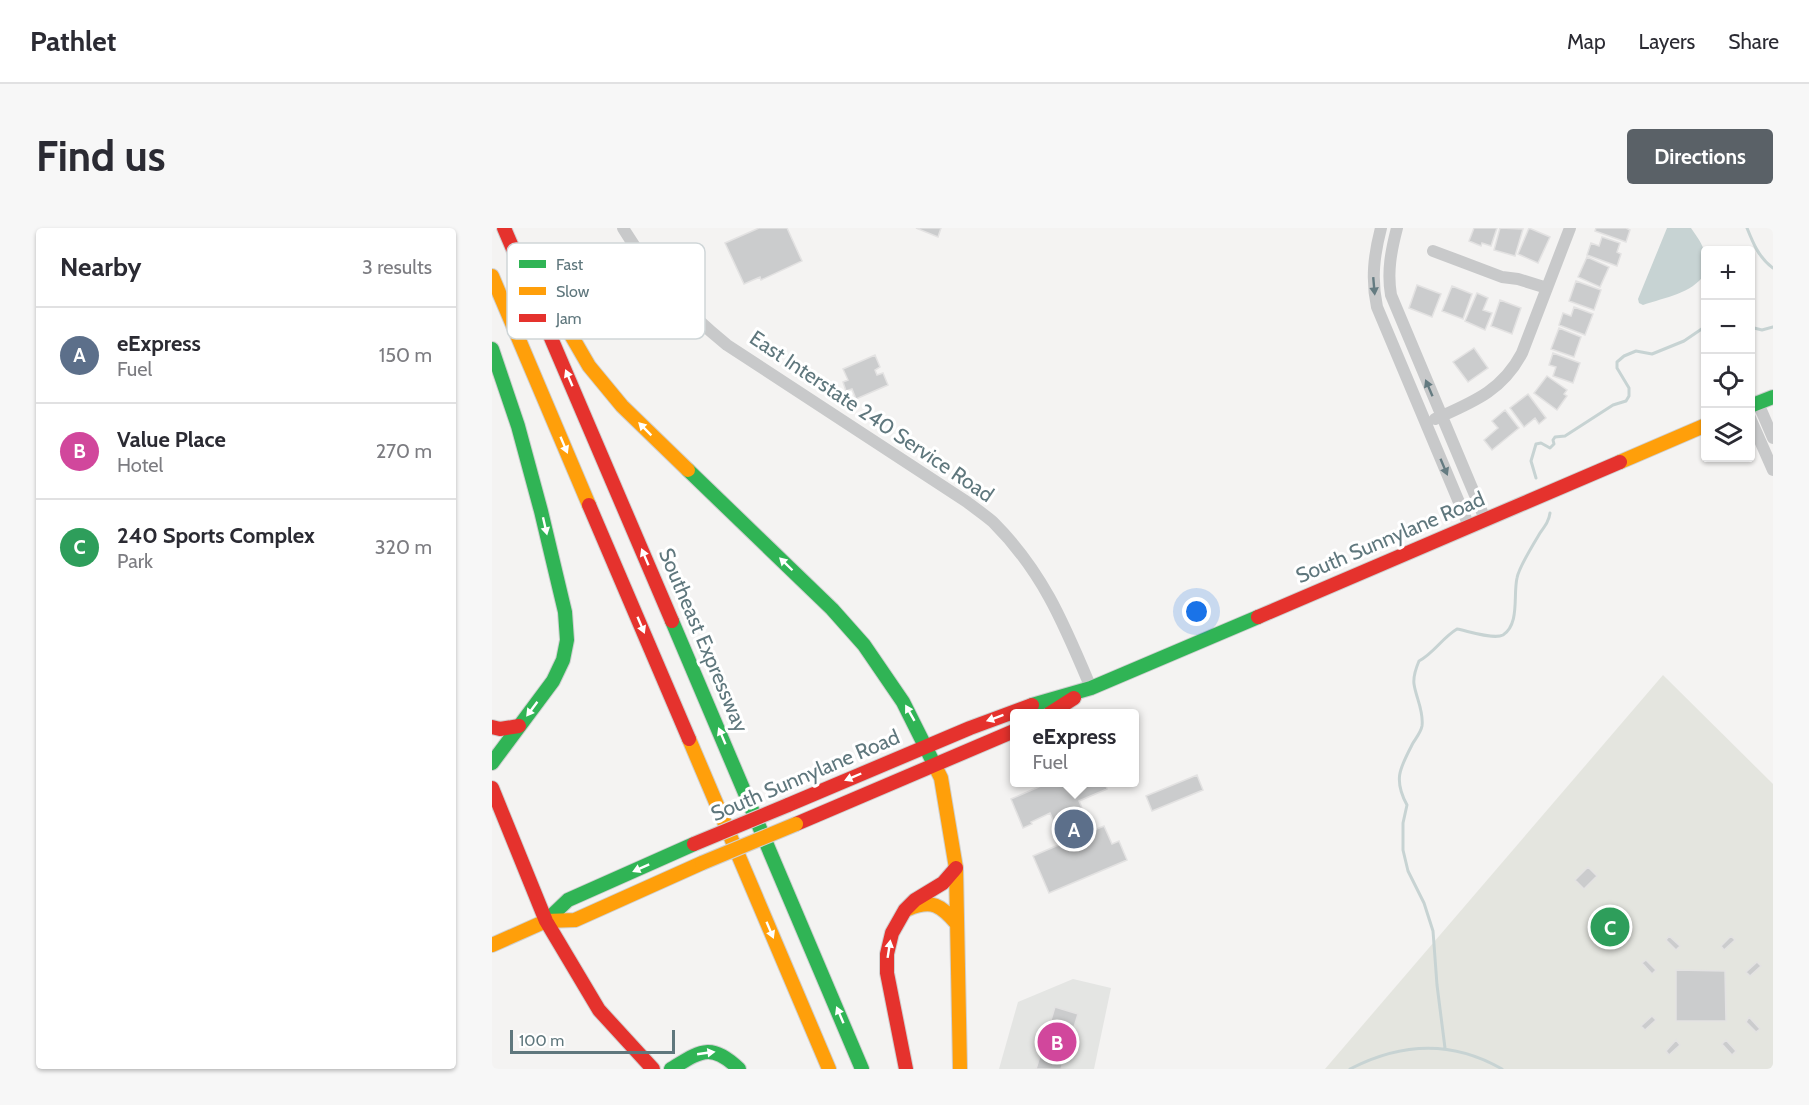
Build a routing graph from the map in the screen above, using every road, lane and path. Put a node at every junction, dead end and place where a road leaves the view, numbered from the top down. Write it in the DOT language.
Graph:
graph roads {
  1 [pos="504,228"];
  2 [pos="510,228"];
  3 [pos="623,228"];
  4 [pos="1381,228"];
  5 [pos="1397,228"];
  6 [pos="1570,228"];
  7 [pos="510,243"];
  8 [pos="518,243"];
  9 [pos="632,243"];
  10 [pos="1433,251"];
  11 [pos="492,276"];
  12 [pos="1547,288"];
  13 [pos="507,311"];
  14 [pos="705,327"];
  15 [pos="519,339"];
  16 [pos="552,339"];
  17 [pos="572,339"];
  18 [pos="492,349"];
  19 [pos="1773,397"];
  20 [pos="1755,405"];
  21 [pos="1755,407"];
  22 [pos="1440,416"];
  23 [pos="1426,423"];
  24 [pos="1701,427"];
  25 [pos="1755,429"];
  26 [pos="1773,438"];
  27 [pos="1773,470"];
  28 [pos="1485,519"];
  29 [pos="1469,526"];
  30 [pos="1091,688"];
  31 [pos="1020,709"];
  32 [pos="1057,709"];
  33 [pos="1010,713"];
  34 [pos="519,726"];
  35 [pos="492,727"];
  36 [pos="1010,733"];
  37 [pos="926,746"];
  38 [pos="492,763"];
  39 [pos="935,766"];
  40 [pos="492,788"];
  41 [pos="956,868"];
  42 [pos="905,910"];
  43 [pos="546,921"];
  44 [pos="957,924"];
  45 [pos="492,945"];
  46 [pos="653,1069"];
  47 [pos="671,1069"];
  48 [pos="739,1069"];
  49 [pos="829,1069"];
  50 [pos="862,1069"];
  51 [pos="906,1069"];
  52 [pos="960,1069"];
  7 -- 1 [label="main road, Southeast Expressway, one-way"];
  8 -- 2 [label="main road, one-way"];
  3 -- 9 [label="street, East Interstate 240 Service Road"];
  4 -- 23 [label="street, one-way"];
  22 -- 5 [label="street, one-way"];
  6 -- 12 [label="street"];
  10 -- 12 [label="street"];
  11 -- 13 [label="main road, one-way"];
  12 -- 22 [label="street"];
  14 -- 30 [label="street, East Interstate 240 Service Road"];
  15 -- 49 [label="main road, one-way"];
  50 -- 16 [label="main road, Southeast Expressway, one-way"];
  37 -- 17 [label="main road, one-way"];
  18 -- 34 [label="main road, one-way"];
  19 -- 20 [label="main road"];
  21 -- 26 [label="street"];
  22 -- 23 [label="street"];
  22 -- 28 [label="street"];
  23 -- 29 [label="street, one-way"];
  24 -- 28 [label="main road, South Sunnylane Road"];
  25 -- 27 [label="street"];
  28 -- 29 [label="main road, South Sunnylane Road"];
  29 -- 30 [label="main road, South Sunnylane Road"];
  30 -- 31 [label="main road, South Sunnylane Road, one-way"];
  30 -- 32 [label="main road, South Sunnylane Road"];
  33 -- 37 [label="main road, South Sunnylane Road, one-way"];
  34 -- 35 [label="main road"];
  34 -- 38 [label="main road"];
  36 -- 39 [label="main road, South Sunnylane Road"];
  37 -- 39 [label="main road"];
  37 -- 43 [label="main road, South Sunnylane Road, one-way, bridge"];
  39 -- 41 [label="main road"];
  39 -- 43 [label="main road, South Sunnylane Road, bridge"];
  40 -- 43 [label="main road"];
  41 -- 42 [label="main road"];
  41 -- 44 [label="main road"];
  42 -- 44 [label="main road"];
  51 -- 42 [label="main road, one-way"];
  43 -- 45 [label="main road, South Sunnylane Road"];
  43 -- 46 [label="main road"];
  44 -- 52 [label="main road"];
  47 -- 48 [label="main road, one-way"];
}
